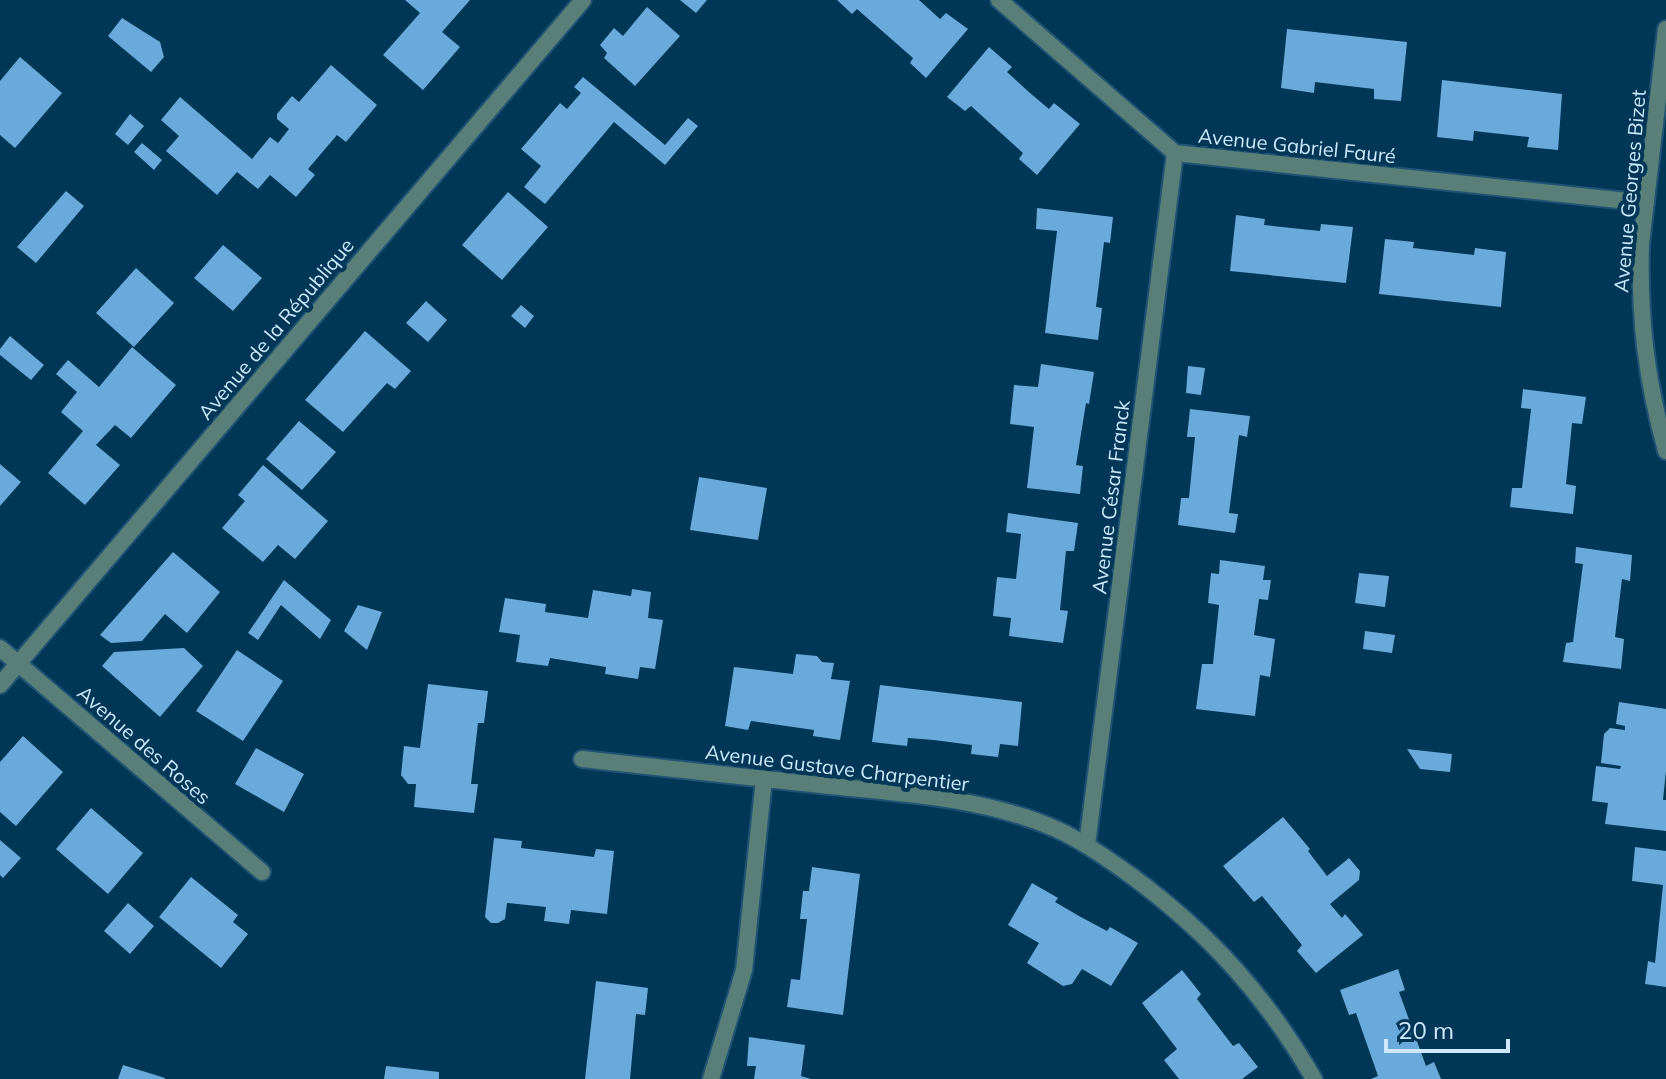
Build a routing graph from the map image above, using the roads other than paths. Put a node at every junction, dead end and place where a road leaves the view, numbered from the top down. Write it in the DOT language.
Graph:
graph roads {
  1 [pos="583,0"];
  2 [pos="999,0"];
  3 [pos="1666,29"];
  4 [pos="1175,153"];
  5 [pos="1646,203"];
  6 [pos="1666,451"];
  7 [pos="0,648"];
  8 [pos="18,664"];
  9 [pos="0,685"];
  10 [pos="582,759"];
  11 [pos="764,779"];
  12 [pos="1087,845"];
  13 [pos="262,872"];
  14 [pos="711,1079"];
  15 [pos="1314,1079"];
  1 -- 8 [label="street, Avenue de la République"];
  2 -- 4 [label="street, Avenue Gabriel Fauré"];
  3 -- 5 [label="street, Avenue Georges Bizet"];
  4 -- 5 [label="street, Avenue Gabriel Fauré"];
  4 -- 12 [label="street, Avenue César Franck"];
  5 -- 6 [label="street, Avenue Georges Bizet"];
  7 -- 8 [label="street, Avenue des Roses"];
  8 -- 9 [label="street, Avenue de la République"];
  8 -- 13 [label="street, Avenue des Roses"];
  10 -- 11 [label="street, Avenue Gustave Charpentier"];
  11 -- 12 [label="street, Avenue Gustave Charpentier"];
  11 -- 14 [label="street"];
  12 -- 15 [label="street, Avenue Gustave Charpentier"];
}
